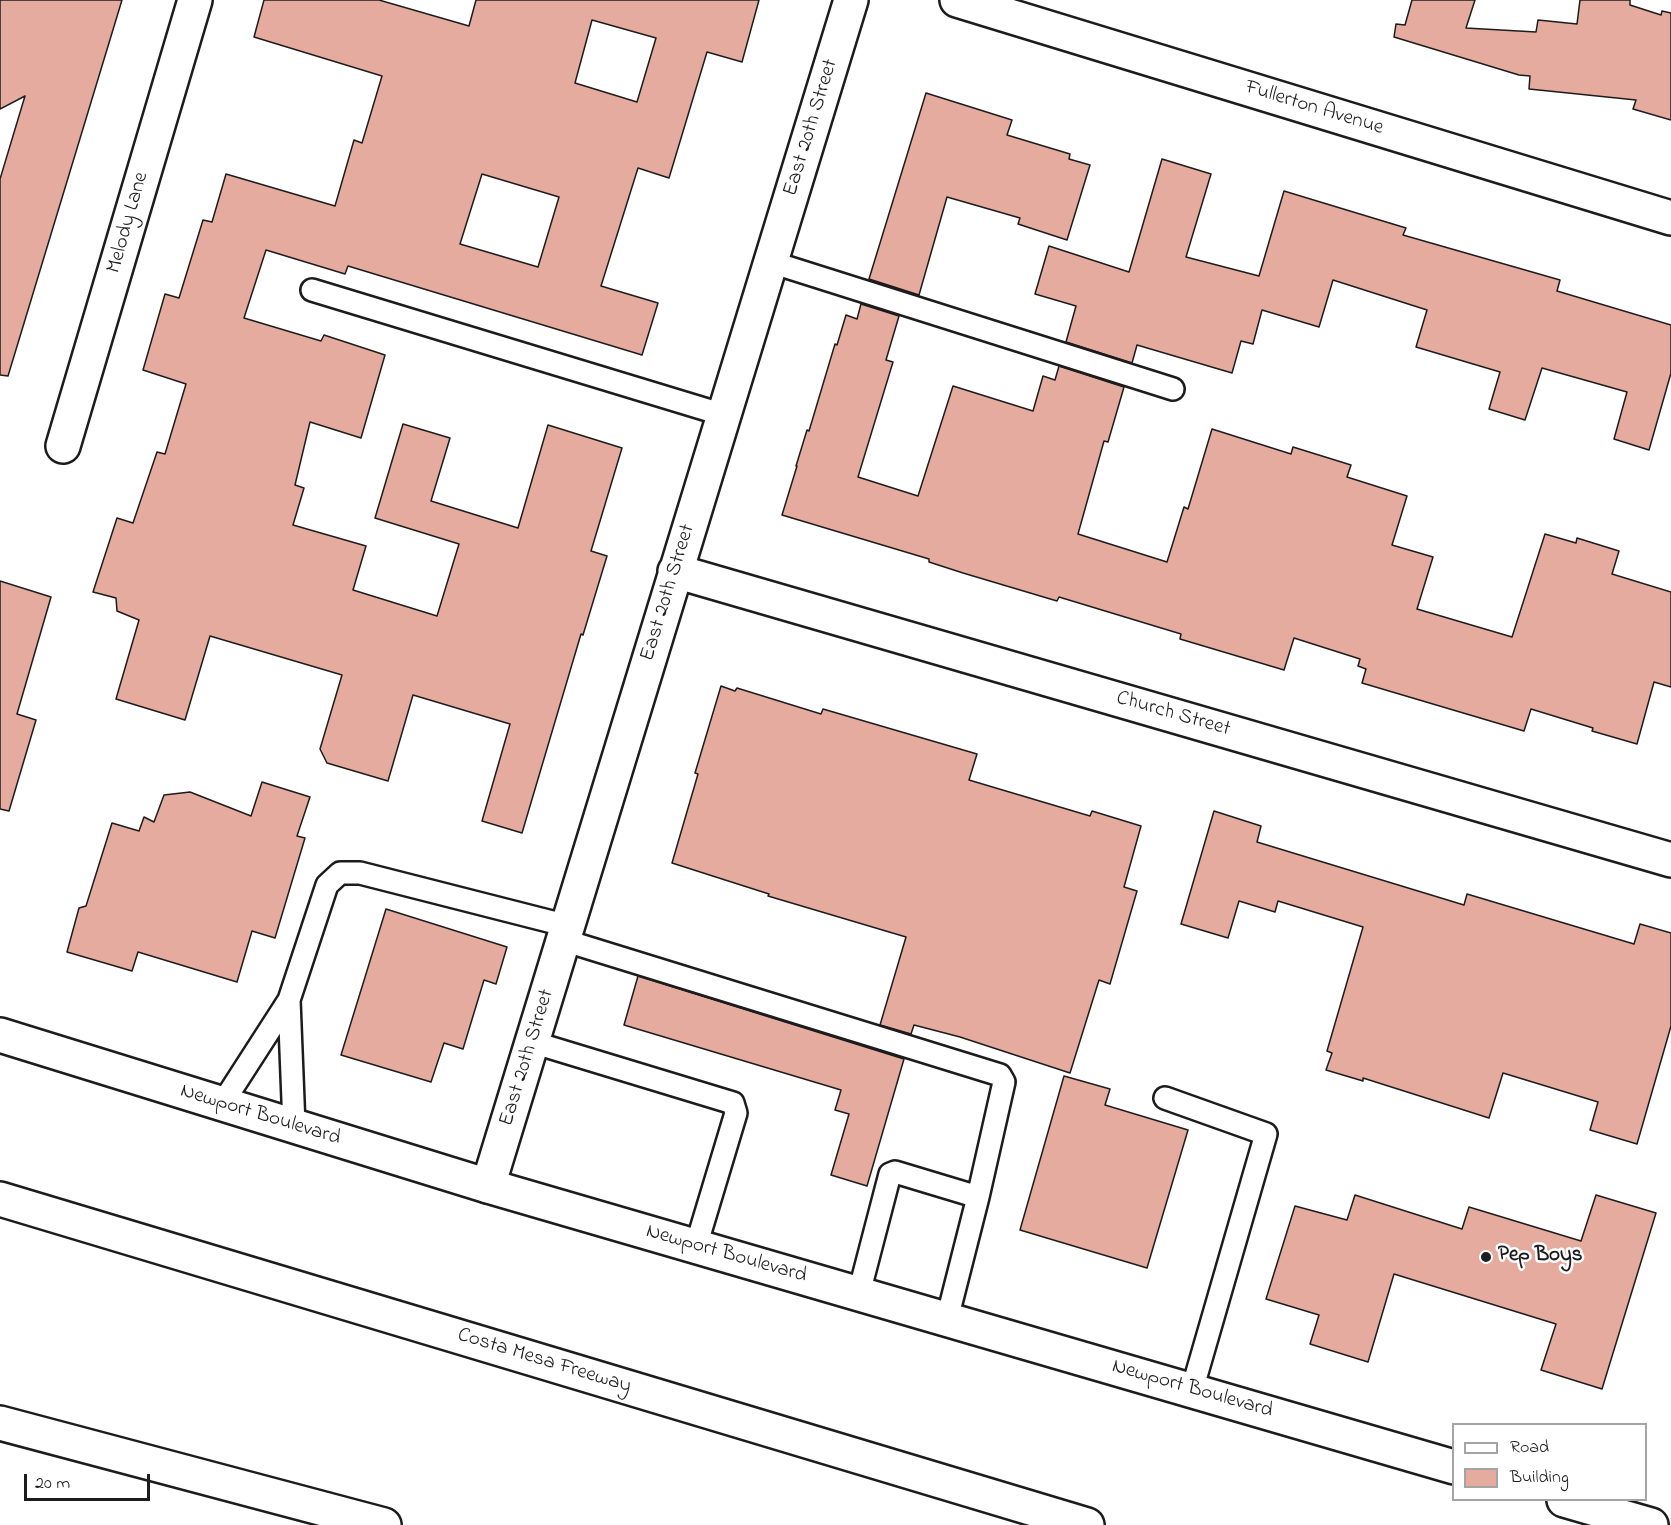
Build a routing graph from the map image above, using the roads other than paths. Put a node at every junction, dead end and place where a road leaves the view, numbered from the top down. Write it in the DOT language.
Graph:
graph roads {
  1 [pos="195,0"];
  2 [pos="851,0"];
  3 [pos="957,0"];
  4 [pos="1671,218"];
  5 [pos="771,262"];
  6 [pos="312,290"];
  7 [pos="1173,389"];
  8 [pos="724,415"];
  9 [pos="63,446"];
  10 [pos="675,571"];
  11 [pos="1671,860"];
  12 [pos="566,933"];
  13 [pos="289,1000"];
  14 [pos="0,1035"];
  15 [pos="532,1042"];
  16 [pos="1165,1098"];
  17 [pos="222,1104"];
  18 [pos="294,1126"];
  19 [pos="488,1186"];
  20 [pos="978,1197"];
  21 [pos="0,1199"];
  22 [pos="696,1246"];
  23 [pos="859,1293"];
  24 [pos="947,1319"];
  25 [pos="1192,1390"];
  26 [pos="0,1423"];
  27 [pos="1452,1466"];
  28 [pos="1567,1501"];
  29 [pos="384,1525"];
  30 [pos="1087,1525"];
  31 [pos="1650,1525"];
  1 -- 9 [label="main road, Melody Lane"];
  2 -- 5 [label="main road, East 20th Street"];
  3 -- 4 [label="main road, Fullerton Avenue"];
  5 -- 7 [label="lane"];
  5 -- 8 [label="main road, East 20th Street"];
  6 -- 8 [label="lane"];
  8 -- 10 [label="main road, East 20th Street"];
  10 -- 11 [label="main road, Church Street"];
  10 -- 12 [label="main road, East 20th Street"];
  12 -- 13 [label="lane"];
  12 -- 15 [label="main road, East 20th Street"];
  12 -- 20 [label="lane"];
  13 -- 17 [label="lane"];
  13 -- 18 [label="lane"];
  14 -- 17 [label="main road, Newport Boulevard"];
  15 -- 19 [label="main road, East 20th Street"];
  15 -- 22 [label="lane"];
  16 -- 25 [label="lane"];
  17 -- 18 [label="main road, Newport Boulevard"];
  18 -- 19 [label="main road, Newport Boulevard"];
  19 -- 22 [label="main road, Newport Boulevard"];
  20 -- 23 [label="lane"];
  20 -- 24 [label="lane"];
  21 -- 30 [label="main road, Costa Mesa Freeway"];
  22 -- 23 [label="main road, Newport Boulevard"];
  23 -- 24 [label="main road, Newport Boulevard"];
  24 -- 25 [label="main road, Newport Boulevard"];
  25 -- 27 [label="main road, Newport Boulevard"];
  26 -- 29 [label="main road"];
  28 -- 31 [label="main road"];
}
